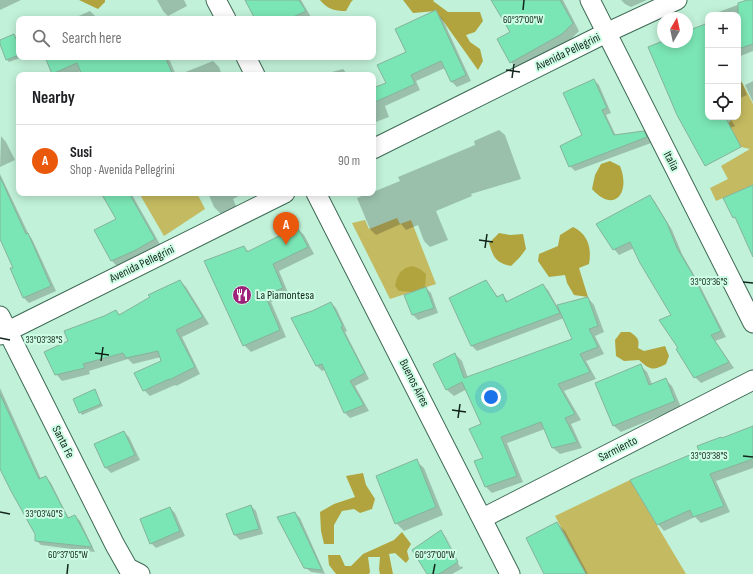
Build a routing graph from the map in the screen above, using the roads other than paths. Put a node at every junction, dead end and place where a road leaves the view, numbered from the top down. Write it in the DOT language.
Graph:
graph roads {
  1 [pos="216,0"];
  2 [pos="590,0"];
  3 [pos="677,0"];
  4 [pos="224,16"];
  5 [pos="606,33"];
  6 [pos="248,60"];
  7 [pos="254,72"];
  8 [pos="376,148"];
  9 [pos="279,196"];
  10 [pos="318,196"];
  11 [pos="753,323"];
  12 [pos="2,327"];
  13 [pos="753,380"];
  14 [pos="483,518"];
  15 [pos="134,571"];
  16 [pos="510,574"];
  1 -- 4 [label="street"];
  2 -- 5 [label="street, Italia"];
  3 -- 5 [label="street, Avenida Pellegrini"];
  5 -- 8 [label="street, Avenida Pellegrini"];
  5 -- 11 [label="street, Italia"];
  6 -- 7 [label="street"];
  9 -- 12 [label="street, Avenida Pellegrini"];
  10 -- 14 [label="street, Buenos Aires"];
  12 -- 15 [label="street, Santa Fe"];
  13 -- 14 [label="street, Sarmiento"];
  14 -- 16 [label="street, Buenos Aires"];
}
